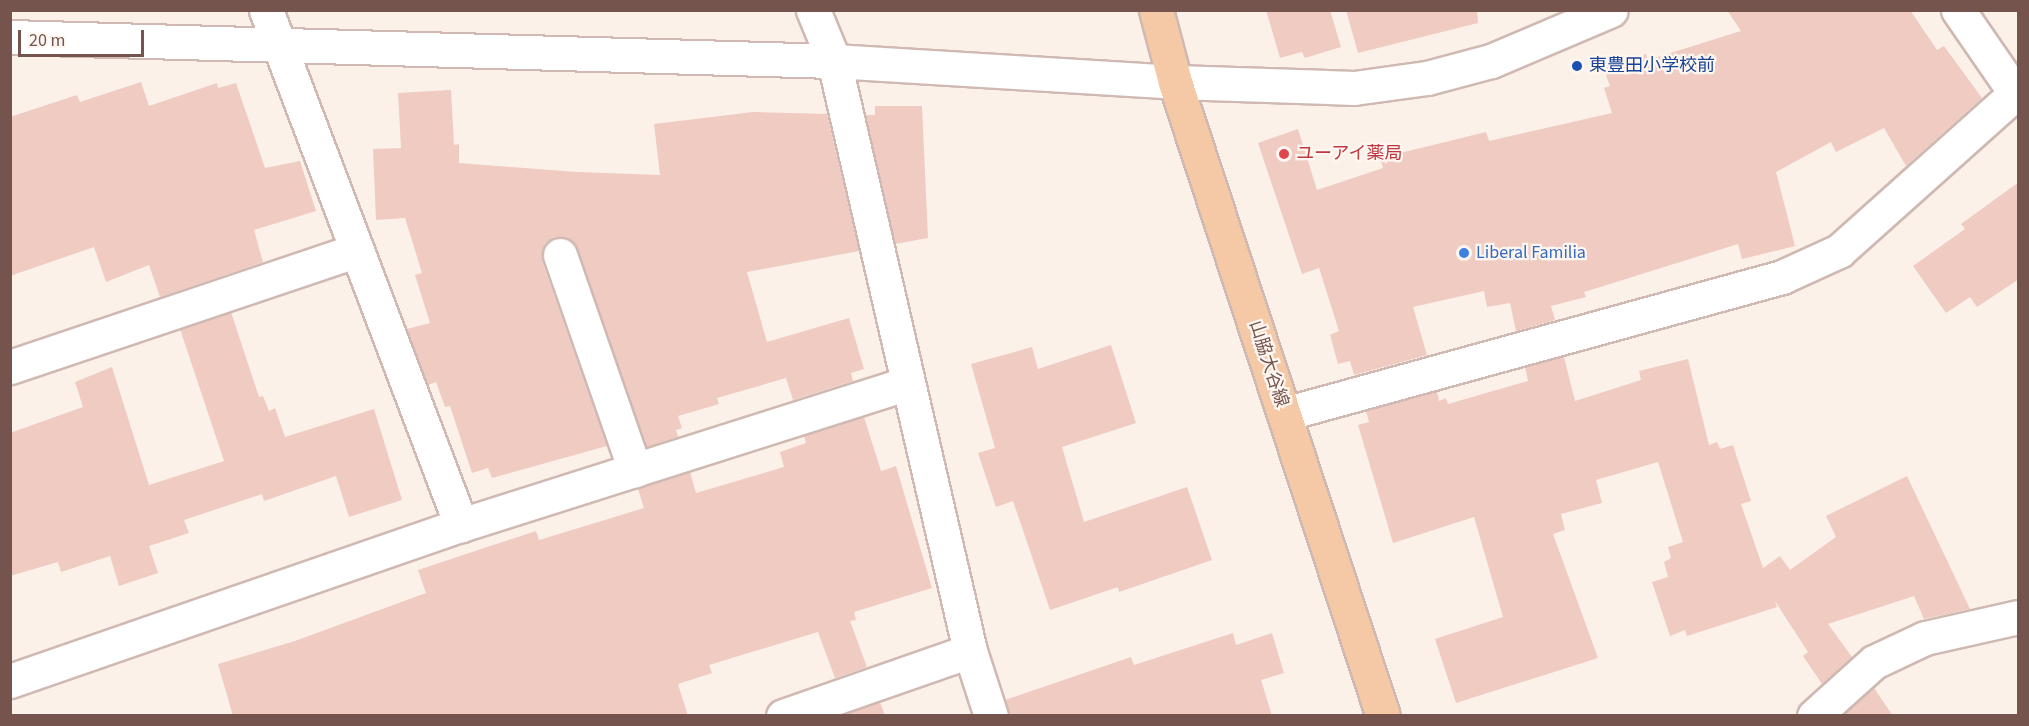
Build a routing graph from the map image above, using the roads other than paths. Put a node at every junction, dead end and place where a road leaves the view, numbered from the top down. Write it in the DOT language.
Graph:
graph roads {
  1 [pos="266,10"];
  2 [pos="813,10"];
  3 [pos="1156,10"];
  4 [pos="1611,10"];
  5 [pos="1958,10"];
  6 [pos="10,37"];
  7 [pos="280,47"];
  8 [pos="834,61"];
  9 [pos="1176,82"];
  10 [pos="2017,95"];
  11 [pos="357,250"];
  12 [pos="560,255"];
  13 [pos="10,367"];
  14 [pos="906,384"];
  15 [pos="1284,414"];
  16 [pos="635,470"];
  17 [pos="461,525"];
  18 [pos="2019,617"];
  19 [pos="970,651"];
  20 [pos="10,681"];
  21 [pos="783,716"];
  22 [pos="991,716"];
  23 [pos="1383,716"];
  24 [pos="1814,716"];
  1 -- 7 [label="street"];
  2 -- 8 [label="street"];
  3 -- 9 [label="main road, 山脇大谷線"];
  4 -- 9 [label="street"];
  5 -- 10 [label="street"];
  6 -- 7 [label="street"];
  7 -- 8 [label="street"];
  7 -- 11 [label="street"];
  8 -- 9 [label="street"];
  8 -- 14 [label="street"];
  9 -- 15 [label="main road, 山脇大谷線"];
  10 -- 15 [label="street"];
  11 -- 13 [label="street"];
  11 -- 17 [label="street"];
  12 -- 16 [label="street"];
  14 -- 16 [label="street"];
  14 -- 19 [label="street"];
  15 -- 23 [label="main road, 山脇大谷線"];
  16 -- 17 [label="street"];
  17 -- 20 [label="street"];
  18 -- 24 [label="street"];
  19 -- 21 [label="street"];
  19 -- 22 [label="street"];
}
